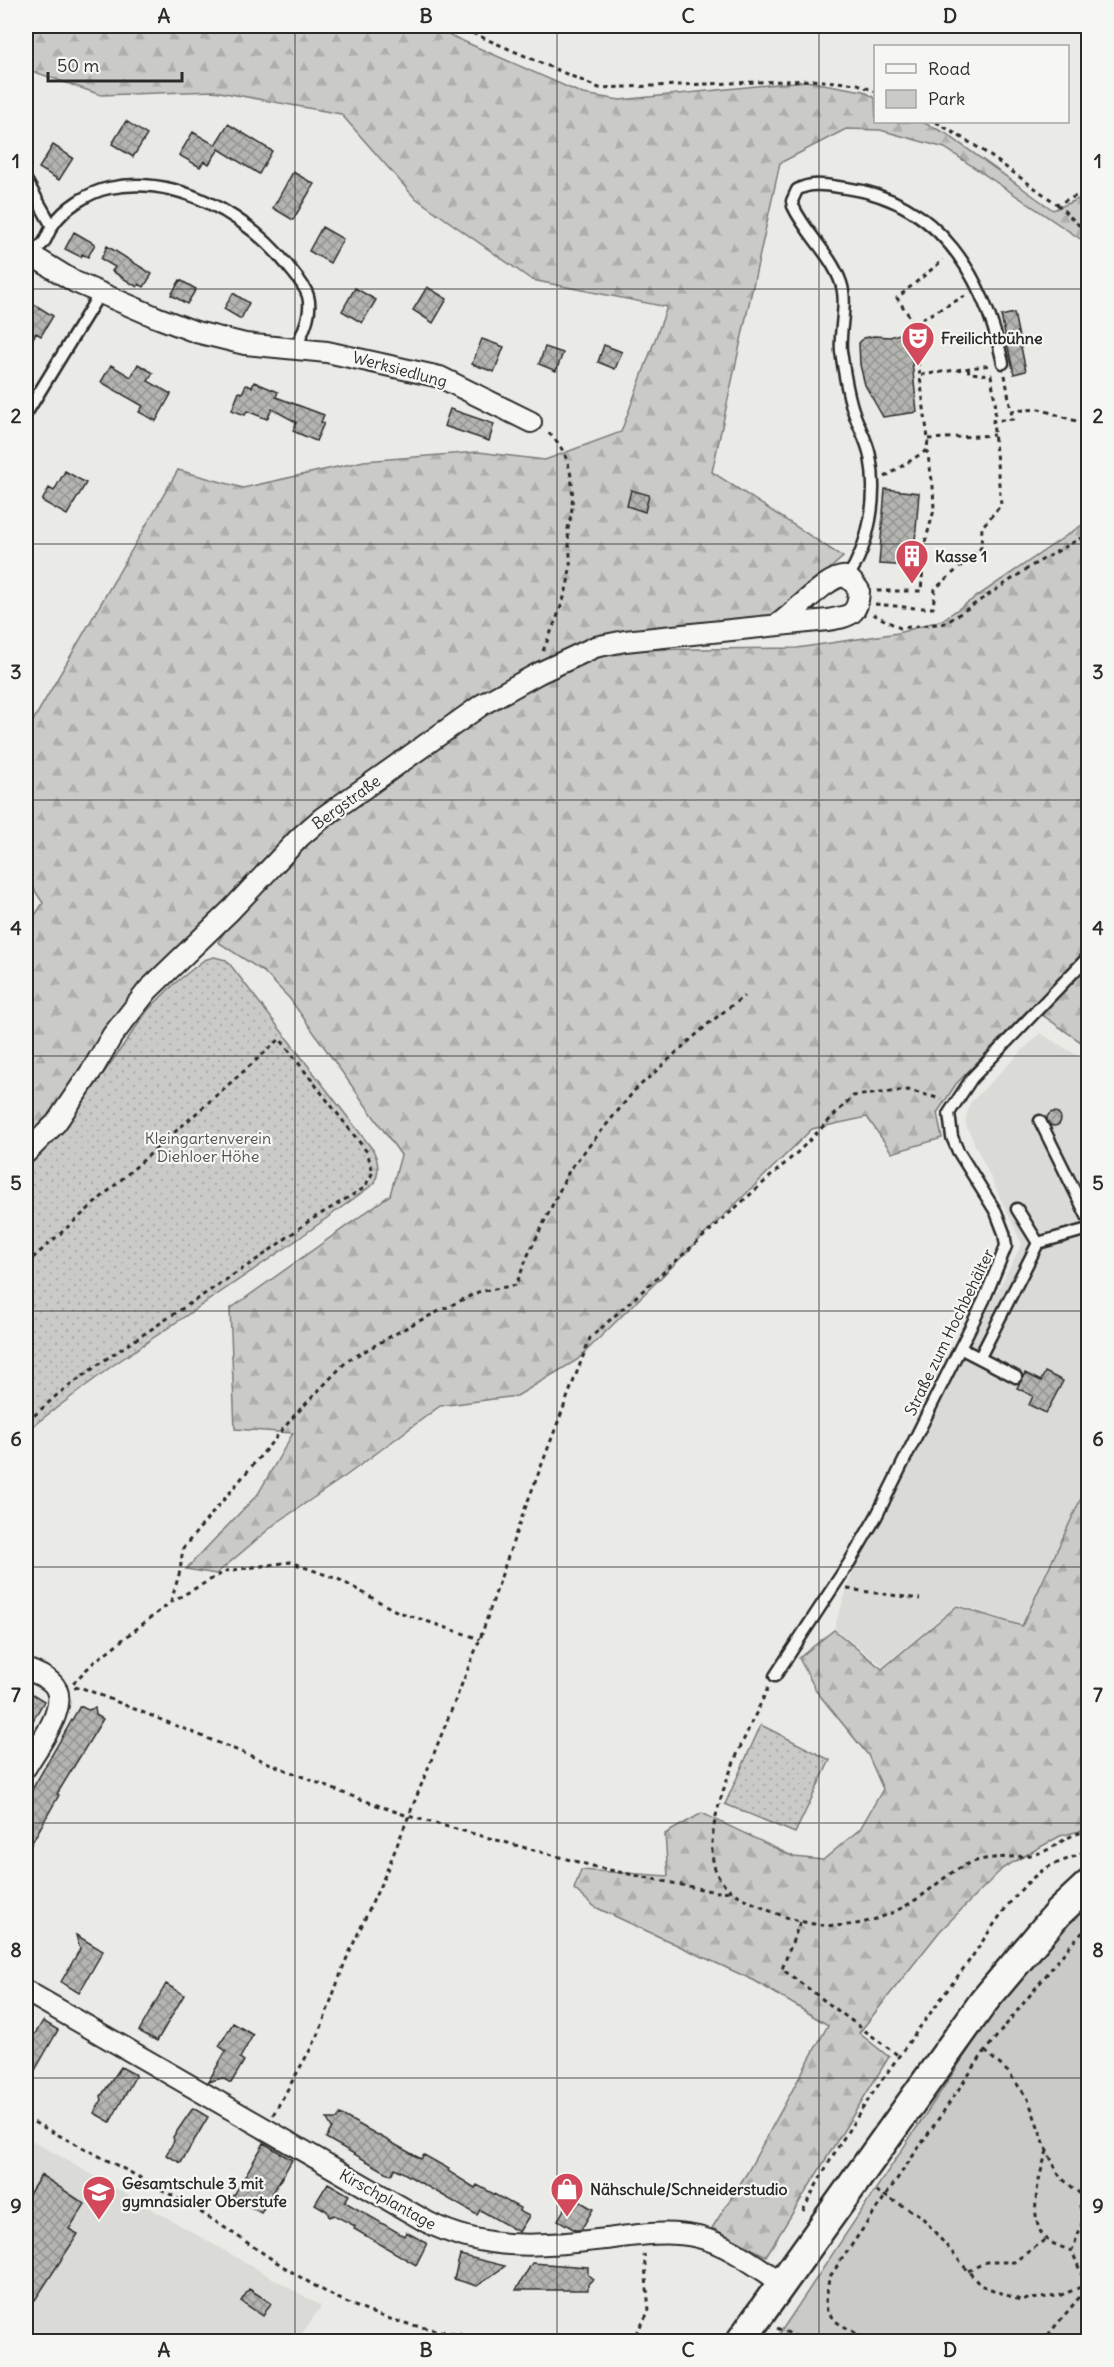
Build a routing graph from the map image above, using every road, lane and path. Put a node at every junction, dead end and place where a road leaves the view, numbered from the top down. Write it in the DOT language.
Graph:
graph roads {
  1 [pos="456,26"];
  2 [pos="874,91"];
  3 [pos="938,123"];
  4 [pos="26,180"];
  5 [pos="1089,191"];
  6 [pos="1057,204"];
  7 [pos="52,226"];
  8 [pos="1089,234"];
  9 [pos="954,251"];
  10 [pos="26,252"];
  11 [pos="978,289"];
  12 [pos="100,293"];
  13 [pos="914,323"];
  14 [pos="296,348"];
  15 [pos="1003,363"];
  16 [pos="968,368"];
  17 [pos="921,375"];
  18 [pos="1011,411"];
  19 [pos="26,414"];
  20 [pos="993,421"];
  21 [pos="1089,421"];
  22 [pos="531,422"];
  23 [pos="994,435"];
  24 [pos="928,439"];
  25 [pos="927,450"];
  26 [pos="872,488"];
  27 [pos="1089,536"];
  28 [pos="909,591"];
  29 [pos="916,591"];
  30 [pos="855,594"];
  31 [pos="915,608"];
  32 [pos="921,608"];
  33 [pos="778,624"];
  34 [pos="529,679"];
  35 [pos="1089,957"];
  36 [pos="744,996"];
  37 [pos="954,1102"];
  38 [pos="1040,1121"];
  39 [pos="26,1153"];
  40 [pos="1017,1209"];
  41 [pos="1089,1218"];
  42 [pos="1089,1229"];
  43 [pos="1038,1243"];
  44 [pos="26,1264"];
  45 [pos="960,1348"];
  46 [pos="980,1357"];
  47 [pos="1016,1377"];
  48 [pos="26,1423"];
  49 [pos="836,1584"];
  50 [pos="920,1599"];
  51 [pos="171,1602"];
  52 [pos="480,1639"];
  53 [pos="26,1668"];
  54 [pos="775,1676"];
  55 [pos="58,1692"];
  56 [pos="26,1767"];
  57 [pos="408,1816"];
  58 [pos="1089,1832"];
  59 [pos="1089,1848"];
  60 [pos="1089,1886"];
  61 [pos="731,1891"];
  62 [pos="800,1922"];
  63 [pos="1089,1927"];
  64 [pos="26,1991"];
  65 [pos="985,2051"];
  66 [pos="899,2056"];
  67 [pos="26,2118"];
  68 [pos="265,2129"];
  69 [pos="1047,2151"];
  70 [pos="1089,2160"];
  71 [pos="855,2179"];
  72 [pos="884,2195"];
  73 [pos="1083,2196"];
  74 [pos="801,2217"];
  75 [pos="642,2234"];
  76 [pos="1046,2239"];
  77 [pos="1072,2251"];
  78 [pos="968,2271"];
  79 [pos="782,2283"];
  80 [pos="1088,2285"];
  81 [pos="756,2319"];
  82 [pos="1043,2341"];
  83 [pos="502,2342"];
  84 [pos="631,2342"];
  85 [pos="740,2342"];
  86 [pos="809,2342"];
  87 [pos="871,2342"];
  1 -- 2 [label="path"];
  3 -- 6 [label="path"];
  4 -- 7 [label="lane"];
  5 -- 6 [label="path"];
  6 -- 8 [label="path"];
  7 -- 10 [label="lane, Werksiedlung"];
  7 -- 14 [label="lane, Werksiedlung"];
  9 -- 11 [label="lane"];
  9 -- 13 [label="path"];
  9 -- 26 [label="lane"];
  10 -- 12 [label="street, Werksiedlung"];
  11 -- 13 [label="path"];
  11 -- 15 [label="lane"];
  12 -- 14 [label="street, Werksiedlung"];
  12 -- 19 [label="lane"];
  13 -- 17 [label="path"];
  14 -- 22 [label="street, Werksiedlung"];
  15 -- 16 [label="path"];
  15 -- 18 [label="path"];
  16 -- 17 [label="path"];
  16 -- 20 [label="path"];
  17 -- 24 [label="path"];
  18 -- 20 [label="path"];
  18 -- 21 [label="path"];
  20 -- 23 [label="path"];
  22 -- 34 [label="path"];
  23 -- 24 [label="path"];
  23 -- 32 [label="path"];
  24 -- 25 [label="path"];
  25 -- 26 [label="path"];
  25 -- 29 [label="path"];
  26 -- 30 [label="lane"];
  27 -- 30 [label="path"];
  28 -- 30 [label="path"];
  30 -- 31 [label="path"];
  30 -- 33 [label="street, Bergstraße"];
  30 -- 33 [label="street"];
  33 -- 34 [label="street, Bergstraße"];
  34 -- 39 [label="street, Bergstraße"];
  35 -- 37 [label="lane"];
  36 -- 51 [label="path"];
  37 -- 45 [label="lane, Straße zum Hochbehälter"];
  37 -- 52 [label="path"];
  38 -- 41 [label="lane"];
  40 -- 43 [label="lane"];
  42 -- 43 [label="lane"];
  43 -- 46 [label="lane"];
  44 -- 48 [label="path"];
  45 -- 46 [label="lane"];
  45 -- 49 [label="lane, Straße zum Hochbehälter"];
  46 -- 47 [label="lane"];
  49 -- 50 [label="path"];
  49 -- 54 [label="lane, Straße zum Hochbehälter"];
  51 -- 52 [label="path"];
  51 -- 55 [label="path"];
  52 -- 57 [label="path"];
  53 -- 55 [label="street"];
  54 -- 61 [label="path"];
  55 -- 56 [label="street"];
  55 -- 57 [label="path"];
  57 -- 61 [label="path"];
  57 -- 68 [label="path"];
  58 -- 62 [label="path"];
  59 -- 66 [label="path"];
  60 -- 71 [label="main road"];
  61 -- 62 [label="path"];
  62 -- 66 [label="path"];
  63 -- 65 [label="path"];
  64 -- 68 [label="street, Kirschplantage"];
  65 -- 69 [label="path"];
  65 -- 72 [label="path"];
  66 -- 74 [label="path"];
  67 -- 83 [label="path"];
  68 -- 75 [label="street, Kirschplantage"];
  69 -- 73 [label="path"];
  69 -- 76 [label="path"];
  70 -- 73 [label="path"];
  71 -- 72 [label="path"];
  71 -- 79 [label="main road"];
  72 -- 78 [label="path"];
  72 -- 87 [label="path"];
  73 -- 77 [label="path"];
  75 -- 79 [label="street, Kirschplantage"];
  75 -- 84 [label="path"];
  76 -- 77 [label="path"];
  76 -- 78 [label="path"];
  77 -- 80 [label="path"];
  78 -- 80 [label="path"];
  79 -- 81 [label="main road"];
  80 -- 82 [label="path"];
  81 -- 85 [label="main road"];
  81 -- 86 [label="path"];
}
